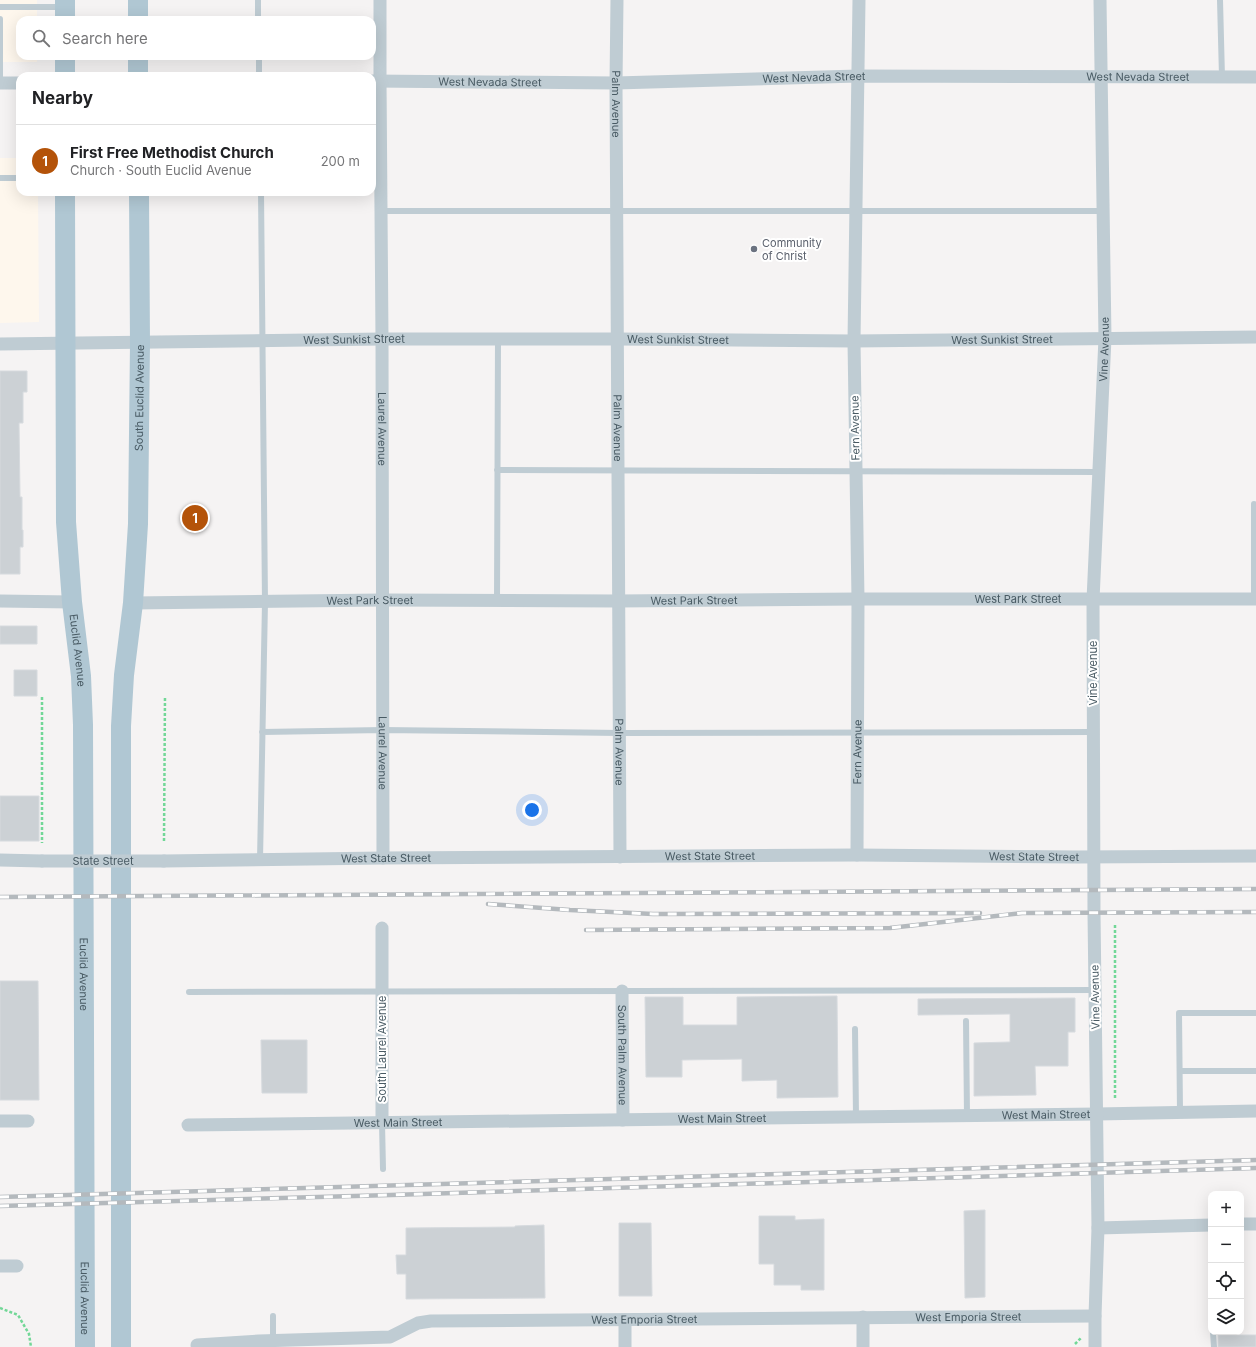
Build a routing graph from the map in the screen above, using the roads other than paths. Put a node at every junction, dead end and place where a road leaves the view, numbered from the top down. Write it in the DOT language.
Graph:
graph roads {
  1 [pos="138,0"];
  2 [pos="258,0"];
  3 [pos="380,0"];
  4 [pos="617,0"];
  5 [pos="858,0"];
  6 [pos="1100,0"];
  7 [pos="1220,0"];
  8 [pos="0,7"];
  9 [pos="65,9"];
  10 [pos="138,16"];
  11 [pos="258,16"];
  12 [pos="0,19"];
  13 [pos="65,60"];
  14 [pos="138,60"];
  15 [pos="258,60"];
  16 [pos="65,72"];
  17 [pos="138,72"];
  18 [pos="259,72"];
  19 [pos="858,76"];
  20 [pos="1101,77"];
  21 [pos="1222,77"];
  22 [pos="1256,77"];
  23 [pos="376,81"];
  24 [pos="0,83"];
  25 [pos="16,83"];
  26 [pos="616,83"];
  27 [pos="0,178"];
  28 [pos="16,178"];
  29 [pos="65,196"];
  30 [pos="139,196"];
  31 [pos="261,196"];
  32 [pos="381,211"];
  33 [pos="617,211"];
  34 [pos="856,211"];
  35 [pos="1103,212"];
  36 [pos="1256,337"];
  37 [pos="1105,338"];
  38 [pos="382,339"];
  39 [pos="498,339"];
  40 [pos="618,339"];
  41 [pos="263,341"];
  42 [pos="854,341"];
  43 [pos="140,343"];
  44 [pos="0,344"];
  45 [pos="65,344"];
  46 [pos="497,470"];
  47 [pos="618,470"];
  48 [pos="856,471"];
  49 [pos="1099,472"];
  50 [pos="1254,504"];
  51 [pos="858,599"];
  52 [pos="1255,599"];
  53 [pos="382,600"];
  54 [pos="497,600"];
  55 [pos="1093,600"];
  56 [pos="0,601"];
  57 [pos="618,601"];
  58 [pos="72,602"];
  59 [pos="265,602"];
  60 [pos="133,603"];
  61 [pos="383,730"];
  62 [pos="262,732"];
  63 [pos="1093,732"];
  64 [pos="619,733"];
  65 [pos="857,734"];
  66 [pos="857,855"];
  67 [pos="1256,856"];
  68 [pos="620,857"];
  69 [pos="1094,857"];
  70 [pos="383,858"];
  71 [pos="0,860"];
  72 [pos="260,860"];
  73 [pos="164,861"];
  74 [pos="382,928"];
  75 [pos="1095,990"];
  76 [pos="622,991"];
  77 [pos="189,992"];
  78 [pos="382,992"];
  79 [pos="1256,1013"];
  80 [pos="966,1021"];
  81 [pos="855,1029"];
  82 [pos="1180,1071"];
  83 [pos="1256,1071"];
  84 [pos="1256,1111"];
  85 [pos="1180,1112"];
  86 [pos="1097,1114"];
  87 [pos="967,1116"];
  88 [pos="856,1117"];
  89 [pos="624,1120"];
  90 [pos="0,1121"];
  91 [pos="28,1121"];
  92 [pos="382,1123"];
  93 [pos="188,1125"];
  94 [pos="383,1169"];
  95 [pos="1244,1224"];
  96 [pos="1256,1224"];
  97 [pos="1208,1225"];
  98 [pos="1098,1228"];
  99 [pos="0,1266"];
  100 [pos="17,1266"];
  101 [pos="273,1316"];
  102 [pos="1095,1316"];
  103 [pos="863,1317"];
  104 [pos="625,1320"];
  105 [pos="1213,1335"];
  106 [pos="273,1341"];
  107 [pos="390,1342"];
  108 [pos="259,1344"];
  109 [pos="197,1345"];
  110 [pos="85,1347"];
  111 [pos="121,1347"];
  112 [pos="625,1347"];
  113 [pos="863,1347"];
  114 [pos="1095,1347"];
  115 [pos="1214,1347"];
  1 -- 10 [label="main road"];
  2 -- 11 [label="lane"];
  3 -- 23 [label="street, Laurel Avenue"];
  4 -- 26 [label="street, Palm Avenue"];
  5 -- 19 [label="street, Fern Avenue"];
  6 -- 20 [label="street, Vine Avenue"];
  7 -- 21 [label="lane"];
  8 -- 9 [label="lane"];
  12 -- 24 [label="lane"];
  13 -- 16 [label="main road"];
  14 -- 17 [label="main road"];
  15 -- 18 [label="lane"];
  19 -- 20 [label="street, West Nevada Street"];
  19 -- 26 [label="street, West Nevada Street"];
  19 -- 34 [label="street, Fern Avenue"];
  20 -- 21 [label="street, West Nevada Street"];
  20 -- 35 [label="street, Vine Avenue"];
  21 -- 22 [label="street, West Nevada Street"];
  23 -- 26 [label="street, West Nevada Street"];
  23 -- 32 [label="street, Laurel Avenue"];
  24 -- 25 [label="street"];
  26 -- 33 [label="street, Palm Avenue"];
  27 -- 28 [label="lane"];
  29 -- 45 [label="main road"];
  30 -- 43 [label="main road, South Euclid Avenue"];
  31 -- 41 [label="lane"];
  32 -- 33 [label="lane"];
  32 -- 38 [label="street, Laurel Avenue"];
  33 -- 34 [label="lane"];
  33 -- 40 [label="street, Palm Avenue"];
  34 -- 35 [label="lane"];
  34 -- 42 [label="street, Fern Avenue"];
  35 -- 37 [label="street, Vine Avenue"];
  36 -- 37 [label="street, West Sunkist Street"];
  37 -- 42 [label="street, West Sunkist Street"];
  37 -- 49 [label="street, Vine Avenue"];
  38 -- 39 [label="street, West Sunkist Street"];
  38 -- 41 [label="street, West Sunkist Street"];
  38 -- 53 [label="street, Laurel Avenue"];
  39 -- 40 [label="street, West Sunkist Street"];
  39 -- 46 [label="lane"];
  40 -- 42 [label="street, West Sunkist Street"];
  40 -- 47 [label="street, Palm Avenue"];
  41 -- 43 [label="street, West Sunkist Street"];
  41 -- 59 [label="lane"];
  42 -- 48 [label="street, Fern Avenue"];
  43 -- 45 [label="street, West Sunkist Street"];
  43 -- 60 [label="main road, South Euclid Avenue"];
  44 -- 45 [label="street, West Sunkist Street"];
  45 -- 58 [label="main road"];
  46 -- 47 [label="lane"];
  46 -- 54 [label="lane"];
  47 -- 48 [label="lane"];
  47 -- 57 [label="street, Palm Avenue"];
  48 -- 49 [label="lane"];
  48 -- 51 [label="street, Fern Avenue"];
  49 -- 55 [label="street, Vine Avenue"];
  50 -- 52 [label="lane"];
  51 -- 55 [label="street, West Park Street"];
  51 -- 57 [label="street, West Park Street"];
  51 -- 65 [label="street, Fern Avenue"];
  52 -- 55 [label="street, West Park Street"];
  53 -- 54 [label="street, West Park Street"];
  53 -- 59 [label="street, West Park Street"];
  53 -- 61 [label="street, Laurel Avenue"];
  54 -- 57 [label="street, West Park Street"];
  55 -- 63 [label="street, Vine Avenue"];
  56 -- 58 [label="street"];
  57 -- 64 [label="street, Palm Avenue"];
  58 -- 110 [label="main road, Euclid Avenue"];
  59 -- 60 [label="street, West Park Street"];
  59 -- 62 [label="lane"];
  60 -- 111 [label="main road"];
  61 -- 62 [label="lane"];
  61 -- 64 [label="lane"];
  61 -- 70 [label="street, Laurel Avenue"];
  62 -- 72 [label="lane"];
  63 -- 65 [label="lane"];
  63 -- 69 [label="street, Vine Avenue"];
  64 -- 65 [label="lane"];
  64 -- 68 [label="street, Palm Avenue"];
  65 -- 66 [label="street, Fern Avenue"];
  66 -- 68 [label="street, West State Street"];
  66 -- 69 [label="street, West State Street"];
  67 -- 69 [label="street, West State Street"];
  68 -- 70 [label="street, West State Street"];
  69 -- 75 [label="street, Vine Avenue"];
  70 -- 72 [label="street, West State Street"];
  71 -- 73 [label="street, State Street, bridge"];
  72 -- 73 [label="street, West State Street"];
  74 -- 78 [label="street, South Laurel Avenue"];
  75 -- 76 [label="lane"];
  75 -- 86 [label="street, Vine Avenue"];
  76 -- 78 [label="lane"];
  76 -- 89 [label="street, South Palm Avenue"];
  77 -- 78 [label="lane"];
  78 -- 92 [label="street, South Laurel Avenue"];
  79 -- 82 [label="lane"];
  80 -- 87 [label="lane"];
  81 -- 88 [label="lane"];
  82 -- 83 [label="lane"];
  82 -- 85 [label="lane"];
  84 -- 85 [label="street, West Main Street"];
  85 -- 86 [label="street, West Main Street"];
  86 -- 87 [label="street, West Main Street"];
  86 -- 98 [label="street, Vine Avenue"];
  87 -- 88 [label="street, West Main Street"];
  88 -- 89 [label="street, West Main Street"];
  89 -- 92 [label="street, West Main Street"];
  90 -- 91 [label="street"];
  92 -- 93 [label="street, West Main Street"];
  92 -- 94 [label="lane, South Laurel Avenue"];
  95 -- 96 [label="street"];
  97 -- 98 [label="street"];
  98 -- 102 [label="street, Vine Avenue"];
  99 -- 100 [label="street"];
  101 -- 106 [label="lane"];
  102 -- 103 [label="street, West Emporia Street"];
  102 -- 114 [label="street, Vine Avenue"];
  103 -- 104 [label="street, West Emporia Street"];
  103 -- 113 [label="street"];
  104 -- 107 [label="street, West Emporia Street"];
  104 -- 112 [label="street"];
  105 -- 115 [label="lane"];
  106 -- 107 [label="street, West Emporia Street"];
  106 -- 108 [label="street, West Emporia Street"];
  108 -- 109 [label="street, West Emporia Street"];
}
